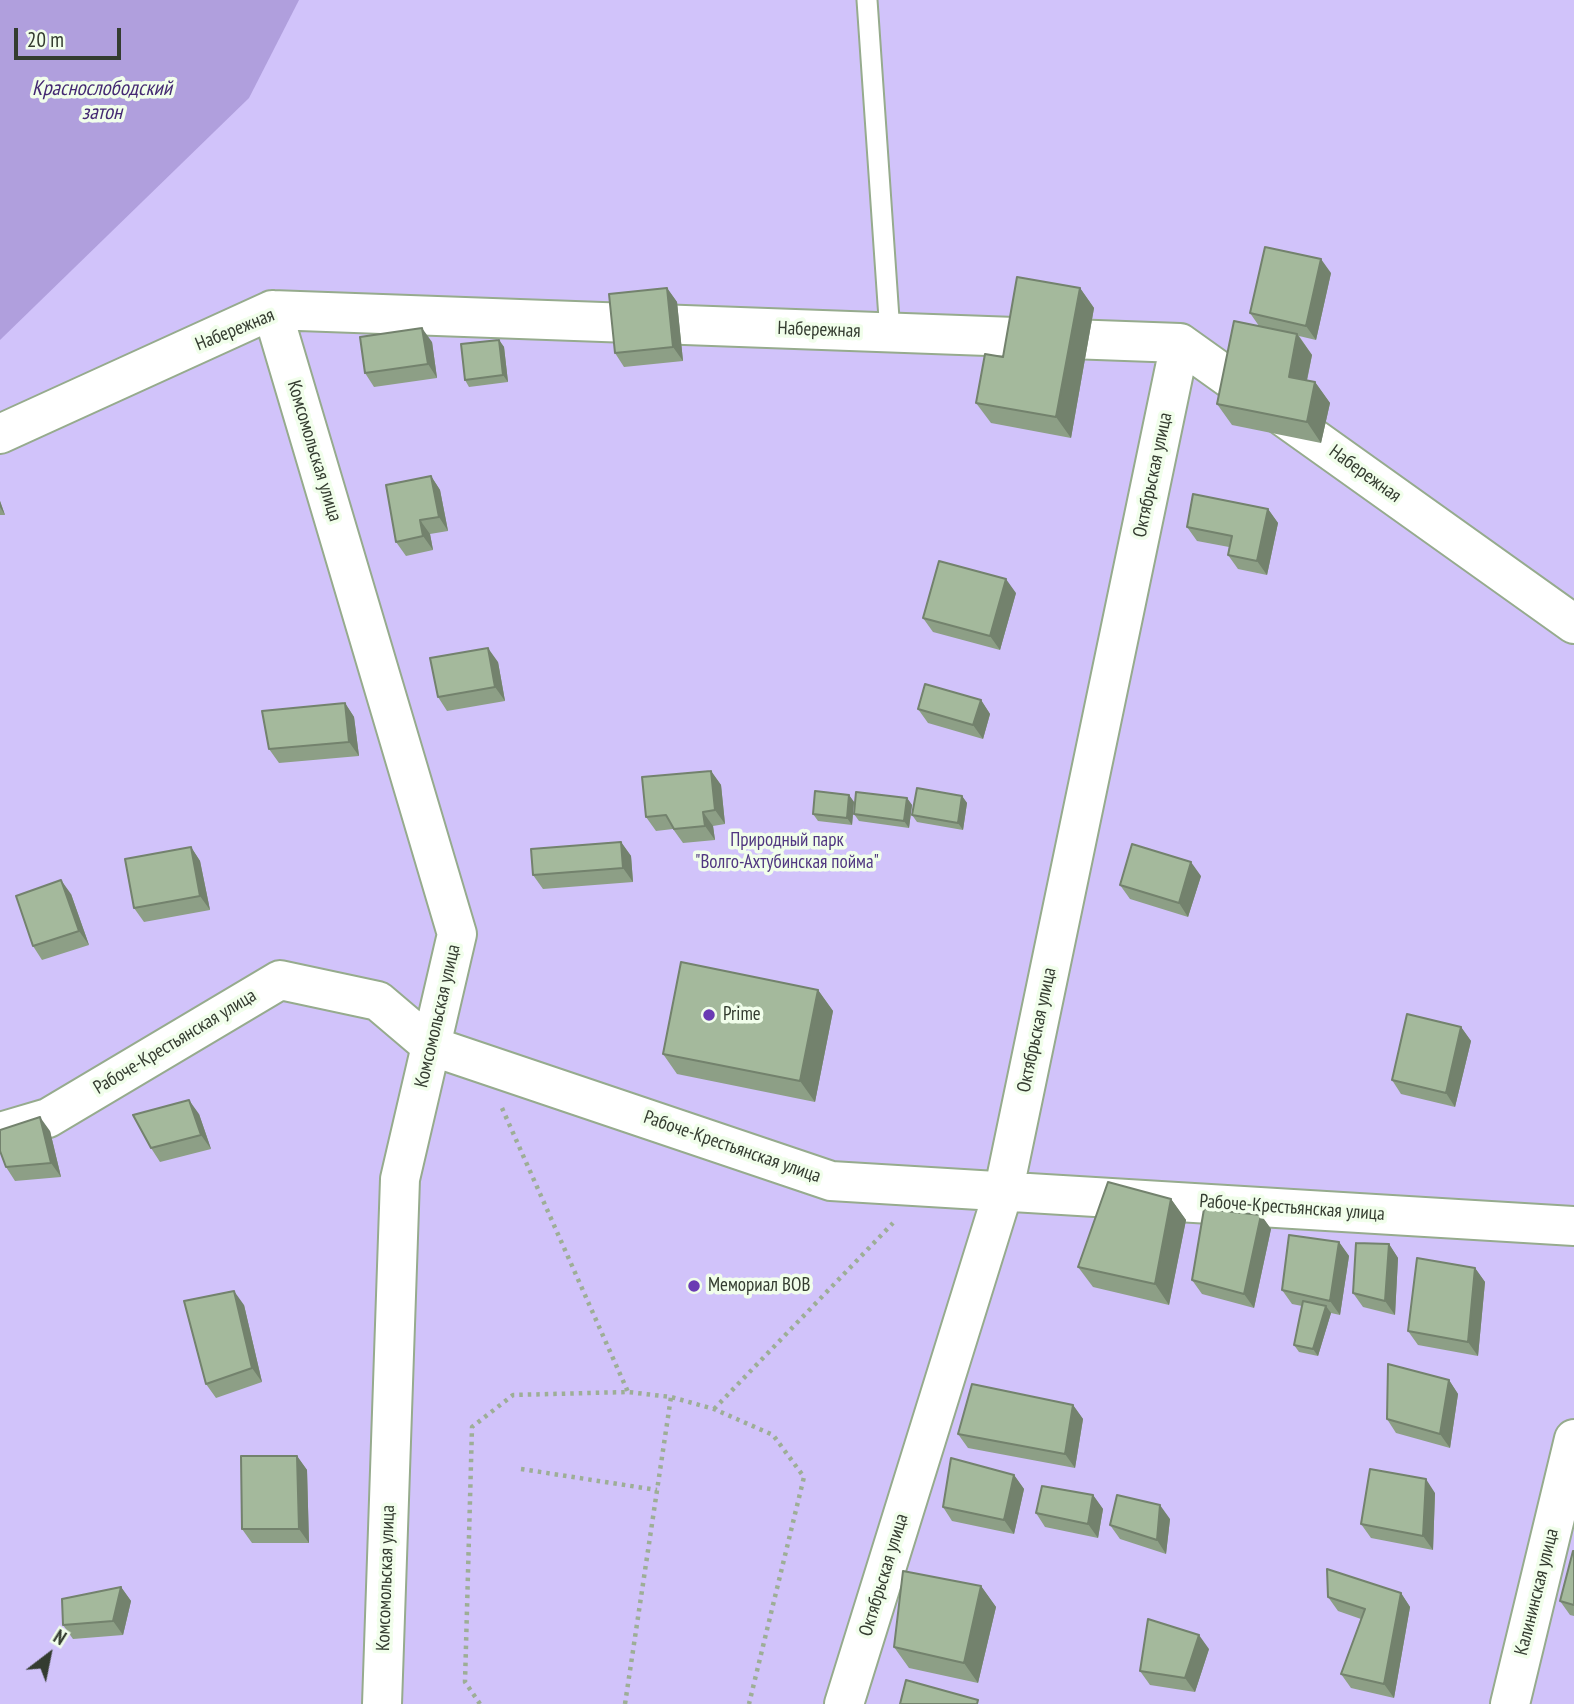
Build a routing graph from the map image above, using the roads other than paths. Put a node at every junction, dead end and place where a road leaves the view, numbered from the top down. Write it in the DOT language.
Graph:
graph roads {
  1 [pos="867,0"];
  2 [pos="272,310"];
  3 [pos="891,332"];
  4 [pos="1180,342"];
  5 [pos="0,434"];
  6 [pos="1574,624"];
  7 [pos="431,1046"];
  8 [pos="0,1132"];
  9 [pos="1004,1189"];
  10 [pos="1574,1226"];
  11 [pos="1574,1439"];
  12 [pos="382,1704"];
  13 [pos="844,1704"];
  14 [pos="1510,1704"];
  1 -- 3 [label="lane"];
  2 -- 3 [label="street, Набережная"];
  2 -- 5 [label="street, Набережная"];
  2 -- 7 [label="street, Комсомольская улица"];
  3 -- 4 [label="street, Набережная"];
  4 -- 6 [label="street, Набережная"];
  4 -- 9 [label="street, Октябрьская улица"];
  7 -- 8 [label="street, Рабоче-Крестьянская улица"];
  7 -- 9 [label="street, Рабоче-Крестьянская улица"];
  7 -- 12 [label="street, Комсомольская улица"];
  9 -- 10 [label="street, Рабоче-Крестьянская улица"];
  9 -- 13 [label="street, Октябрьская улица"];
  11 -- 14 [label="street, Калининская улица"];
}
